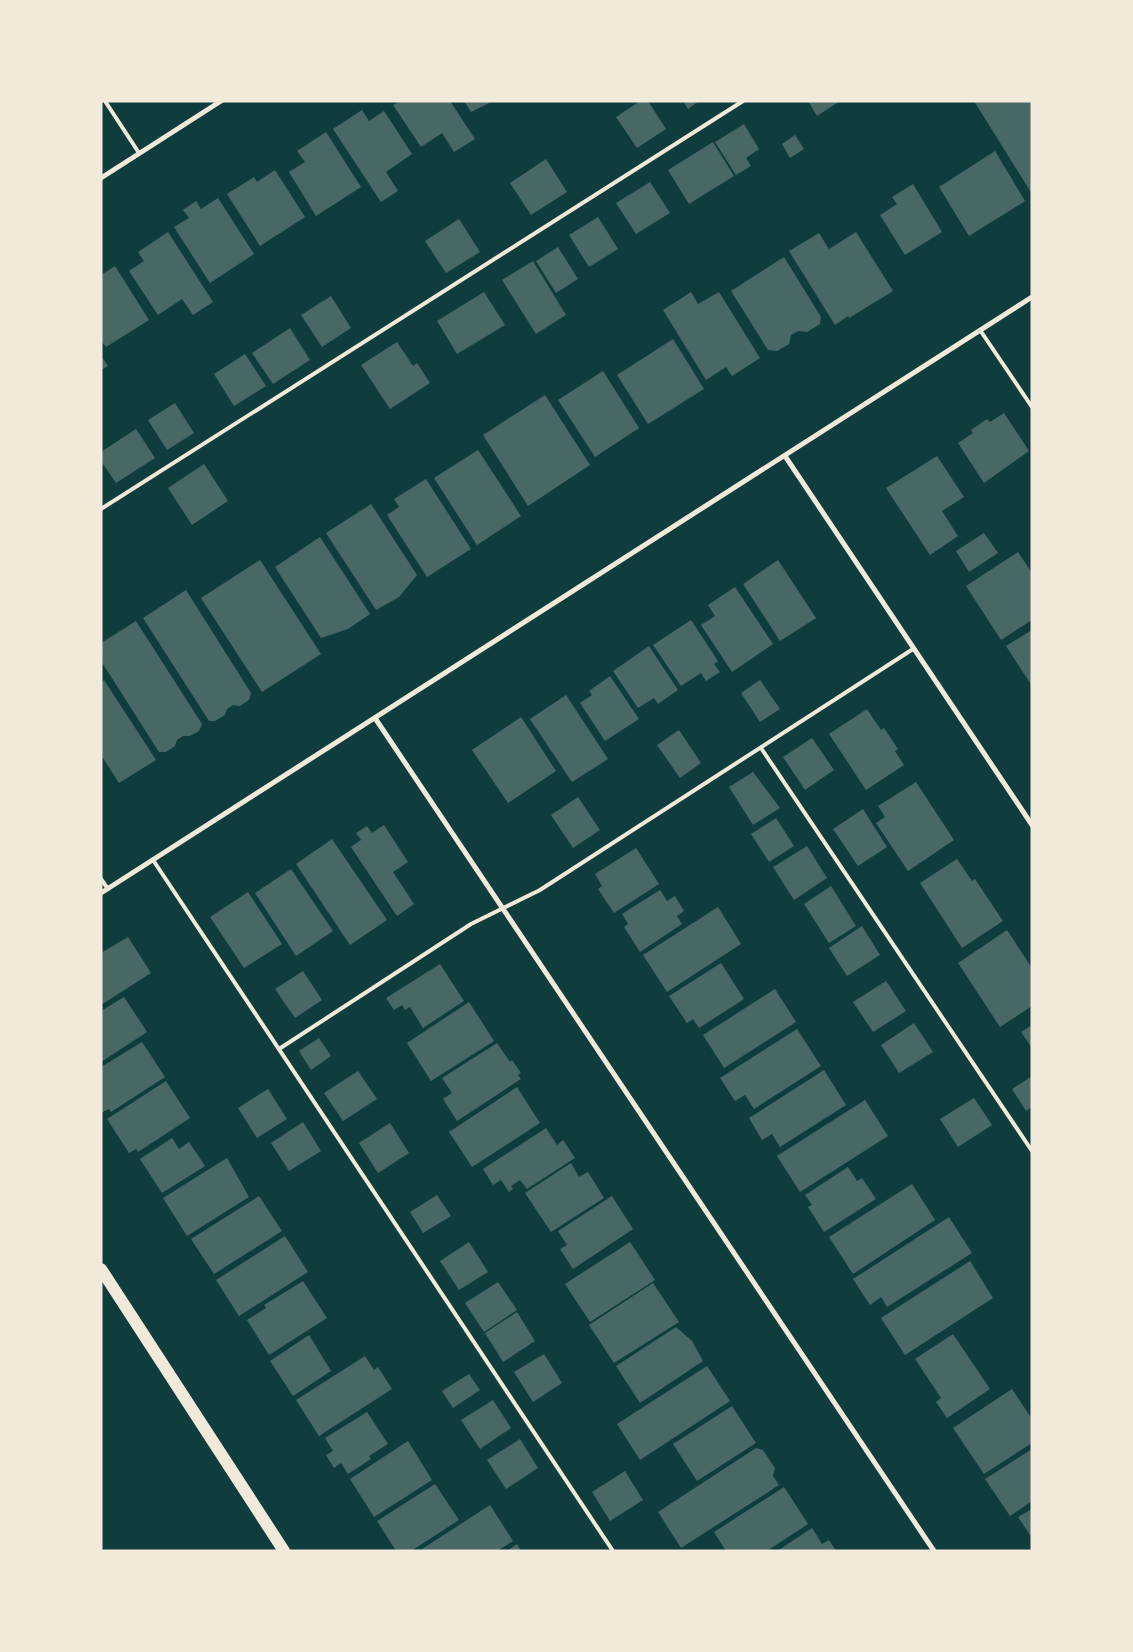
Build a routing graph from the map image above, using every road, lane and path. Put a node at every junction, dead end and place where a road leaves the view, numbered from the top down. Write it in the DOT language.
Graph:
graph roads {
  1 [pos="105,101"];
  2 [pos="221,101"];
  3 [pos="743,101"];
  4 [pos="140,153"];
  5 [pos="101,178"];
  6 [pos="1032,297"];
  7 [pos="980,330"];
  8 [pos="1032,407"];
  9 [pos="785,456"];
  10 [pos="101,509"];
  11 [pos="913,649"];
  12 [pos="375,718"];
  13 [pos="761,748"];
  14 [pos="1032,824"];
  15 [pos="153,860"];
  16 [pos="101,879"];
  17 [pos="108,889"];
  18 [pos="101,893"];
  19 [pos="504,908"];
  20 [pos="279,1049"];
  21 [pos="1032,1151"];
  22 [pos="101,1269"];
  23 [pos="284,1551"];
  24 [pos="612,1551"];
  25 [pos="934,1551"];
  1 -- 4 [label="lane"];
  2 -- 4 [label="street"];
  3 -- 10 [label="lane"];
  4 -- 5 [label="street"];
  6 -- 7 [label="street"];
  7 -- 8 [label="lane"];
  7 -- 9 [label="street"];
  9 -- 11 [label="street"];
  9 -- 12 [label="street"];
  11 -- 13 [label="lane"];
  11 -- 14 [label="street"];
  12 -- 15 [label="street"];
  12 -- 19 [label="street"];
  13 -- 19 [label="lane"];
  13 -- 21 [label="lane"];
  15 -- 17 [label="street"];
  15 -- 20 [label="lane"];
  16 -- 17 [label="lane"];
  17 -- 18 [label="street"];
  19 -- 20 [label="lane"];
  19 -- 25 [label="street"];
  20 -- 24 [label="lane"];
  22 -- 23 [label="main road"];
}
